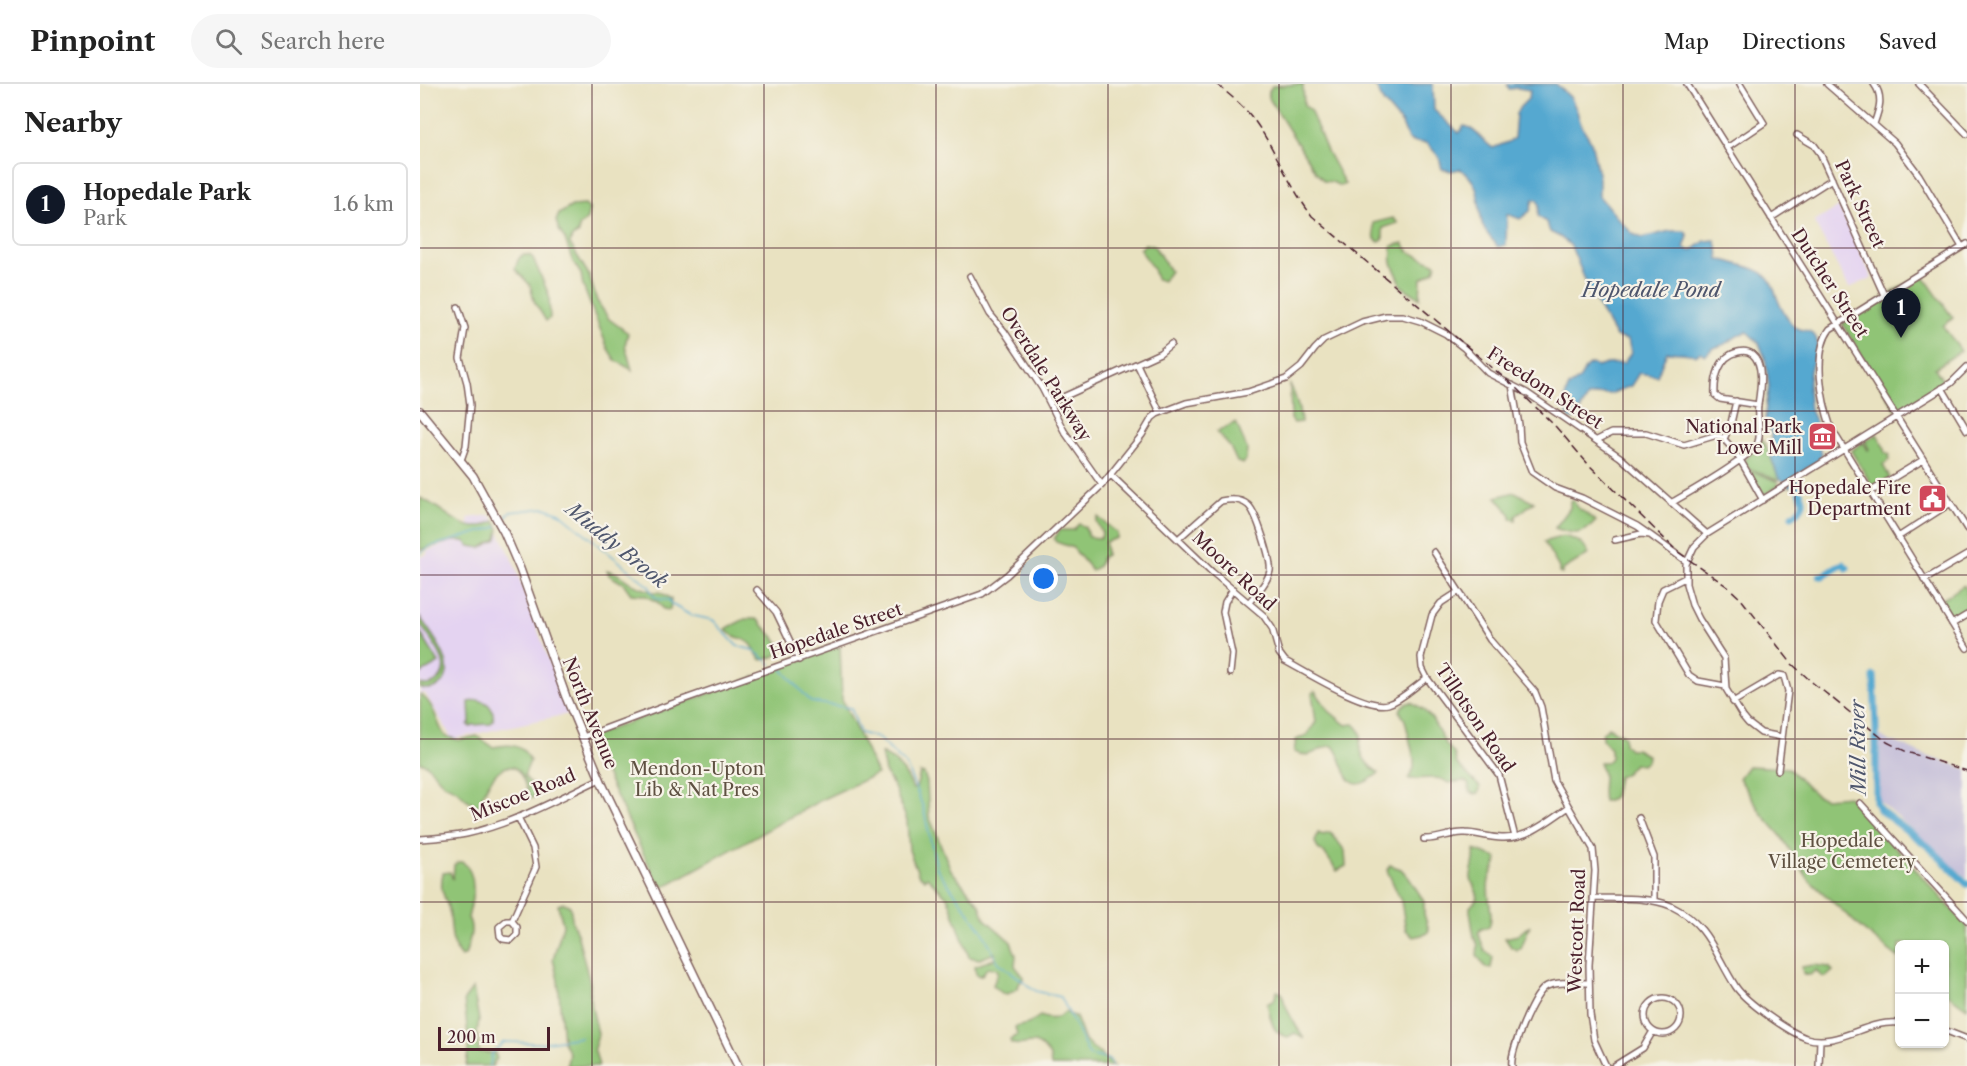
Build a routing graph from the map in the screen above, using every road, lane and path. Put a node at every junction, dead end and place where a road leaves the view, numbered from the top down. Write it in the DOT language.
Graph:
graph roads {
  1 [pos="1687,84"];
  2 [pos="1740,84"];
  3 [pos="1827,84"];
  4 [pos="1874,84"];
  5 [pos="1919,84"];
  6 [pos="1874,124"];
  7 [pos="1797,135"];
  8 [pos="1967,135"];
  9 [pos="1727,148"];
  10 [pos="1832,179"];
  11 [pos="1771,218"];
  12 [pos="1965,245"];
  13 [pos="970,276"];
  14 [pos="1884,295"];
  15 [pos="459,309"];
  16 [pos="1839,323"];
  17 [pos="1172,344"];
  18 [pos="1137,364"];
  19 [pos="1967,367"];
  20 [pos="1512,385"];
  21 [pos="1942,388"];
  22 [pos="1736,401"];
  23 [pos="1050,403"];
  24 [pos="1758,405"];
  25 [pos="420,411"];
  26 [pos="1160,412"];
  27 [pos="1897,417"];
  28 [pos="1967,430"];
  29 [pos="1724,439"];
  30 [pos="1597,440"];
  31 [pos="1844,450"];
  32 [pos="461,460"];
  33 [pos="1739,460"];
  34 [pos="1923,460"];
  35 [pos="1111,475"];
  36 [pos="1102,484"];
  37 [pos="1870,492"];
  38 [pos="1763,500"];
  39 [pos="1671,503"];
  40 [pos="1951,503"];
  41 [pos="1967,529"];
  42 [pos="1707,534"];
  43 [pos="1650,535"];
  44 [pos="1898,537"];
  45 [pos="1178,539"];
  46 [pos="1615,540"];
  47 [pos="1434,552"];
  48 [pos="1967,555"];
  49 [pos="1687,562"];
  50 [pos="1685,578"];
  51 [pos="1924,580"];
  52 [pos="1233,589"];
  53 [pos="757,590"];
  54 [pos="1458,592"];
  55 [pos="1249,602"];
  56 [pos="1967,615"];
  57 [pos="1952,624"];
  58 [pos="1967,648"];
  59 [pos="799,660"];
  60 [pos="1230,673"];
  61 [pos="1427,678"];
  62 [pos="1725,686"];
  63 [pos="1732,702"];
  64 [pos="583,737"];
  65 [pos="1782,737"];
  66 [pos="1778,770"];
  67 [pos="600,779"];
  68 [pos="1860,803"];
  69 [pos="1569,807"];
  70 [pos="518,817"];
  71 [pos="1639,818"];
  72 [pos="1515,837"];
  73 [pos="420,839"];
  74 [pos="1424,839"];
  75 [pos="1593,898"];
  76 [pos="1654,901"];
  77 [pos="1967,920"];
  78 [pos="512,921"];
  79 [pos="1589,983"];
  80 [pos="1895,1023"];
  81 [pos="1653,1031"];
  82 [pos="1949,1032"];
  83 [pos="1820,1040"];
  84 [pos="1967,1040"];
  85 [pos="738,1066"];
  86 [pos="1512,1066"];
  87 [pos="1606,1066"];
  88 [pos="1614,1066"];
  89 [pos="1819,1066"];
  1 -- 9 [label="street, Dutcher Street"];
  2 -- 9 [label="street"];
  3 -- 6 [label="street"];
  4 -- 6 [label="street"];
  5 -- 8 [label="street"];
  6 -- 12 [label="street"];
  7 -- 10 [label="street, Park Street"];
  9 -- 11 [label="street, Dutcher Street"];
  10 -- 11 [label="street"];
  10 -- 14 [label="street, Park Street"];
  11 -- 16 [label="street, Dutcher Street"];
  12 -- 14 [label="street"];
  13 -- 23 [label="street, Overdale Parkway"];
  14 -- 16 [label="street"];
  15 -- 32 [label="street"];
  16 -- 27 [label="street, Dutcher Street"];
  16 -- 31 [label="street"];
  17 -- 18 [label="street"];
  18 -- 23 [label="street"];
  18 -- 26 [label="street"];
  19 -- 21 [label="street"];
  20 -- 26 [label="street, Freedom Street"];
  20 -- 30 [label="street, Freedom Street"];
  20 -- 43 [label="street"];
  21 -- 27 [label="street"];
  21 -- 28 [label="street"];
  22 -- 24 [label="street"];
  22 -- 24 [label="street"];
  22 -- 29 [label="street"];
  23 -- 36 [label="street, Overdale Parkway"];
  24 -- 33 [label="street"];
  25 -- 32 [label="main road, North Avenue"];
  26 -- 35 [label="street"];
  27 -- 31 [label="street"];
  27 -- 34 [label="street, Dutcher Street"];
  29 -- 30 [label="street"];
  29 -- 33 [label="street"];
  30 -- 39 [label="street, Freedom Street"];
  31 -- 37 [label="street"];
  31 -- 38 [label="street"];
  32 -- 64 [label="main road, North Avenue"];
  33 -- 38 [label="street"];
  33 -- 39 [label="street"];
  34 -- 37 [label="street"];
  34 -- 40 [label="street, Dutcher Street"];
  35 -- 36 [label="street"];
  35 -- 45 [label="street, Moore Road"];
  36 -- 59 [label="street, Hopedale Street"];
  37 -- 44 [label="street"];
  38 -- 42 [label="street"];
  39 -- 42 [label="street, Freedom Street"];
  40 -- 41 [label="street, Dutcher Street"];
  40 -- 44 [label="street"];
  42 -- 49 [label="street"];
  43 -- 46 [label="street"];
  43 -- 49 [label="street"];
  44 -- 51 [label="street"];
  45 -- 52 [label="street, Moore Road"];
  45 -- 55 [label="street"];
  47 -- 54 [label="street, Westcott Road"];
  48 -- 51 [label="street"];
  49 -- 50 [label="street"];
  50 -- 62 [label="street"];
  50 -- 62 [label="street"];
  51 -- 57 [label="street"];
  52 -- 55 [label="street, Moore Road"];
  52 -- 60 [label="street"];
  53 -- 59 [label="street"];
  54 -- 61 [label="street, Tillotson Road"];
  54 -- 69 [label="street, Westcott Road"];
  55 -- 61 [label="street, Moore Road"];
  56 -- 57 [label="street"];
  57 -- 58 [label="street"];
  59 -- 64 [label="street, Hopedale Street"];
  61 -- 72 [label="street, Tillotson Road"];
  62 -- 63 [label="street"];
  63 -- 65 [label="street"];
  63 -- 65 [label="street"];
  64 -- 67 [label="main road, North Avenue"];
  65 -- 66 [label="street"];
  67 -- 70 [label="street, Miscoe Road"];
  67 -- 85 [label="main road, North Avenue"];
  68 -- 77 [label="street"];
  69 -- 72 [label="street"];
  69 -- 75 [label="street, Westcott Road"];
  70 -- 73 [label="street, Miscoe Road"];
  70 -- 78 [label="street"];
  71 -- 76 [label="street"];
  72 -- 74 [label="street"];
  75 -- 76 [label="street"];
  75 -- 79 [label="street, Westcott Road"];
  76 -- 83 [label="street"];
  79 -- 86 [label="street"];
  79 -- 87 [label="street, Westcott Road"];
  80 -- 83 [label="street"];
  81 -- 81 [label="street"];
  81 -- 88 [label="street"];
  82 -- 84 [label="street"];
  83 -- 89 [label="street"];
}
